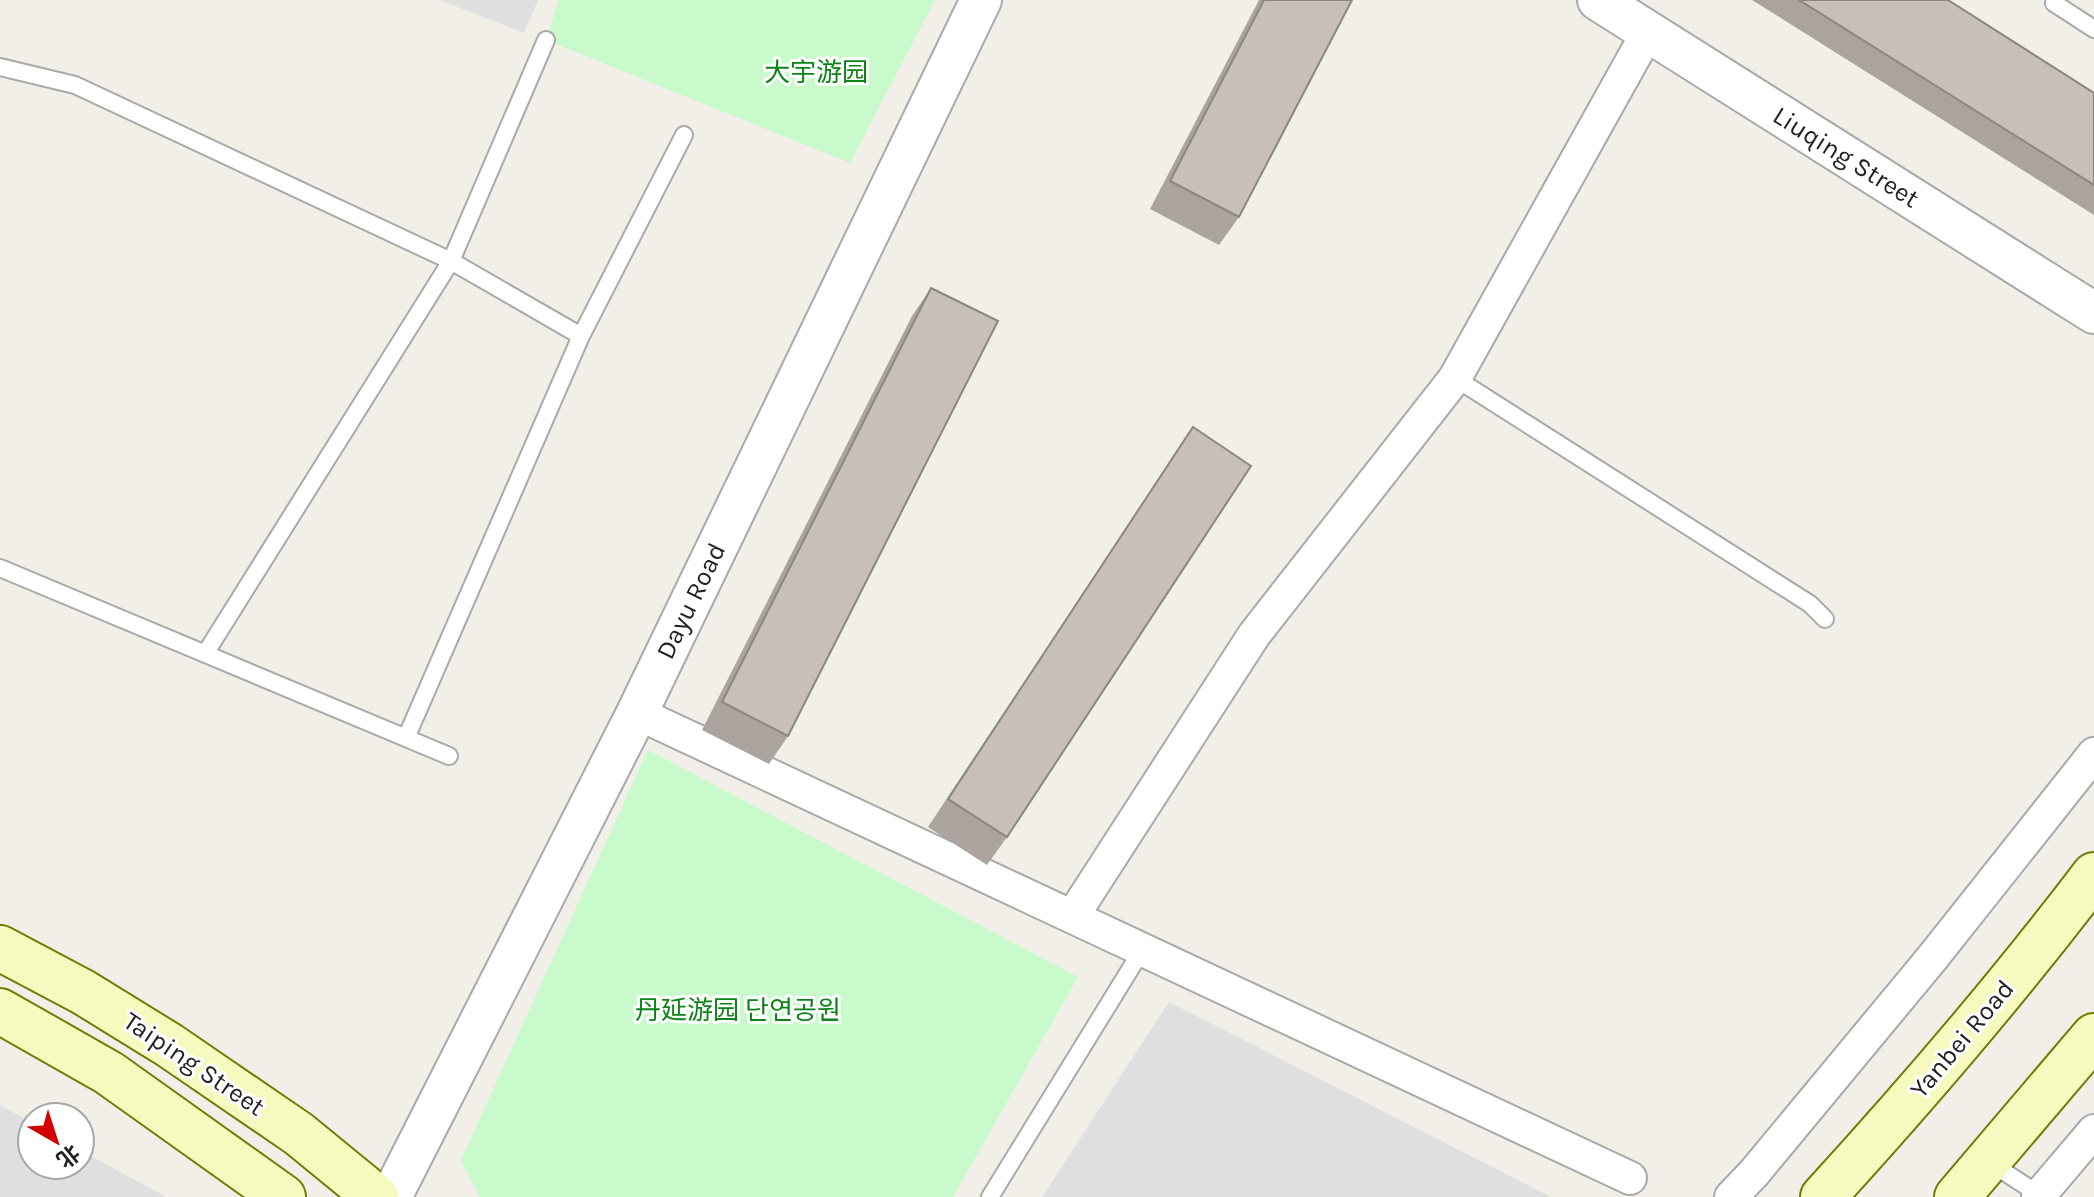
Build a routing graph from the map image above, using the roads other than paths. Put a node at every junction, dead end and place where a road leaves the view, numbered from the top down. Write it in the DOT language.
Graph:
graph roads {
  1 [pos="981,0"];
  2 [pos="1598,0"];
  3 [pos="2055,0"];
  4 [pos="2094,29"];
  5 [pos="1648,32"];
  6 [pos="546,40"];
  7 [pos="0,67"];
  8 [pos="684,135"];
  9 [pos="451,261"];
  10 [pos="2094,313"];
  11 [pos="581,336"];
  12 [pos="1455,378"];
  13 [pos="5,571"];
  14 [pos="0,589"];
  15 [pos="1825,619"];
  16 [pos="205,654"];
  17 [pos="637,713"];
  18 [pos="406,738"];
  19 [pos="2094,754"];
  20 [pos="449,756"];
  21 [pos="2094,875"];
  22 [pos="1072,917"];
  23 [pos="0,948"];
  24 [pos="1142,950"];
  25 [pos="0,1011"];
  26 [pos="2094,1036"];
  27 [pos="2094,1131"];
  28 [pos="1988,1161"];
  29 [pos="1630,1178"];
  30 [pos="2040,1196"];
  31 [pos="283,1197"];
  32 [pos="376,1197"];
  33 [pos="391,1197"];
  34 [pos="990,1197"];
  35 [pos="1731,1197"];
  36 [pos="1823,1197"];
  37 [pos="1957,1197"];
  1 -- 17 [label="street, Dayu Road"];
  2 -- 5 [label="street, Liuqing Street"];
  3 -- 4 [label="lane"];
  5 -- 10 [label="street, Liuqing Street"];
  5 -- 12 [label="street"];
  6 -- 9 [label="lane"];
  7 -- 9 [label="lane"];
  8 -- 11 [label="lane"];
  9 -- 11 [label="lane"];
  9 -- 16 [label="lane"];
  11 -- 18 [label="lane"];
  12 -- 15 [label="lane"];
  12 -- 22 [label="street"];
  13 -- 14 [label="lane"];
  13 -- 16 [label="lane"];
  16 -- 18 [label="lane"];
  17 -- 22 [label="street"];
  17 -- 33 [label="street, Dayu Road"];
  18 -- 20 [label="lane"];
  19 -- 35 [label="street"];
  21 -- 36 [label="main road, Yanbei Road"];
  22 -- 24 [label="street"];
  23 -- 32 [label="main road, Taiping Street"];
  24 -- 29 [label="street"];
  24 -- 34 [label="lane"];
  25 -- 31 [label="main road"];
  26 -- 28 [label="main road"];
  27 -- 30 [label="street"];
  28 -- 30 [label="lane"];
  28 -- 37 [label="main road"];
}
